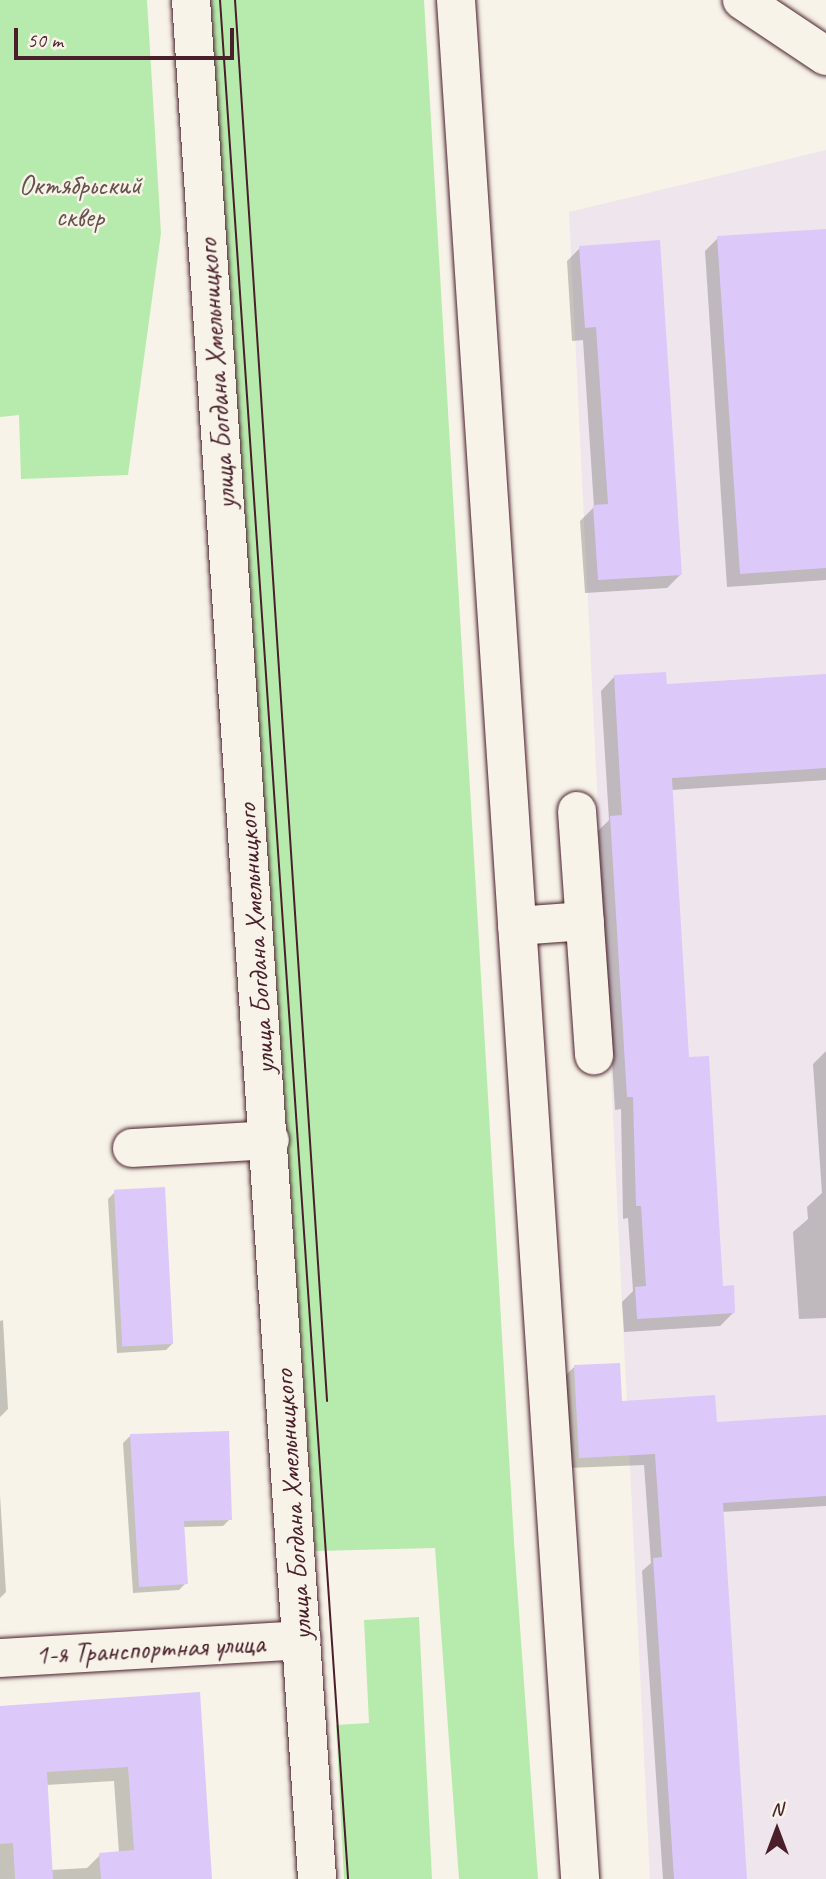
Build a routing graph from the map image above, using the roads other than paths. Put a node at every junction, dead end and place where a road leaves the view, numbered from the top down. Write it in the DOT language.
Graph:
graph roads {
  1 [pos="191,0"];
  2 [pos="456,0"];
  3 [pos="742,0"];
  4 [pos="826,56"];
  5 [pos="577,811"];
  6 [pos="584,921"];
  7 [pos="517,926"];
  8 [pos="594,1055"];
  9 [pos="270,1140"];
  10 [pos="132,1148"];
  11 [pos="301,1640"];
  12 [pos="0,1658"];
  13 [pos="317,1879"];
  14 [pos="580,1879"];
  1 -- 9 [label="main road, улица Богдана Хмельницкого"];
  2 -- 7 [label="main road"];
  3 -- 4 [label="main road"];
  5 -- 6 [label="main road"];
  6 -- 7 [label="main road"];
  6 -- 8 [label="main road"];
  7 -- 14 [label="main road"];
  9 -- 10 [label="main road"];
  9 -- 11 [label="main road, улица Богдана Хмельницкого"];
  11 -- 12 [label="main road, 1-я Транспортная улица"];
  11 -- 13 [label="main road, улица Богдана Хмельницкого"];
}
